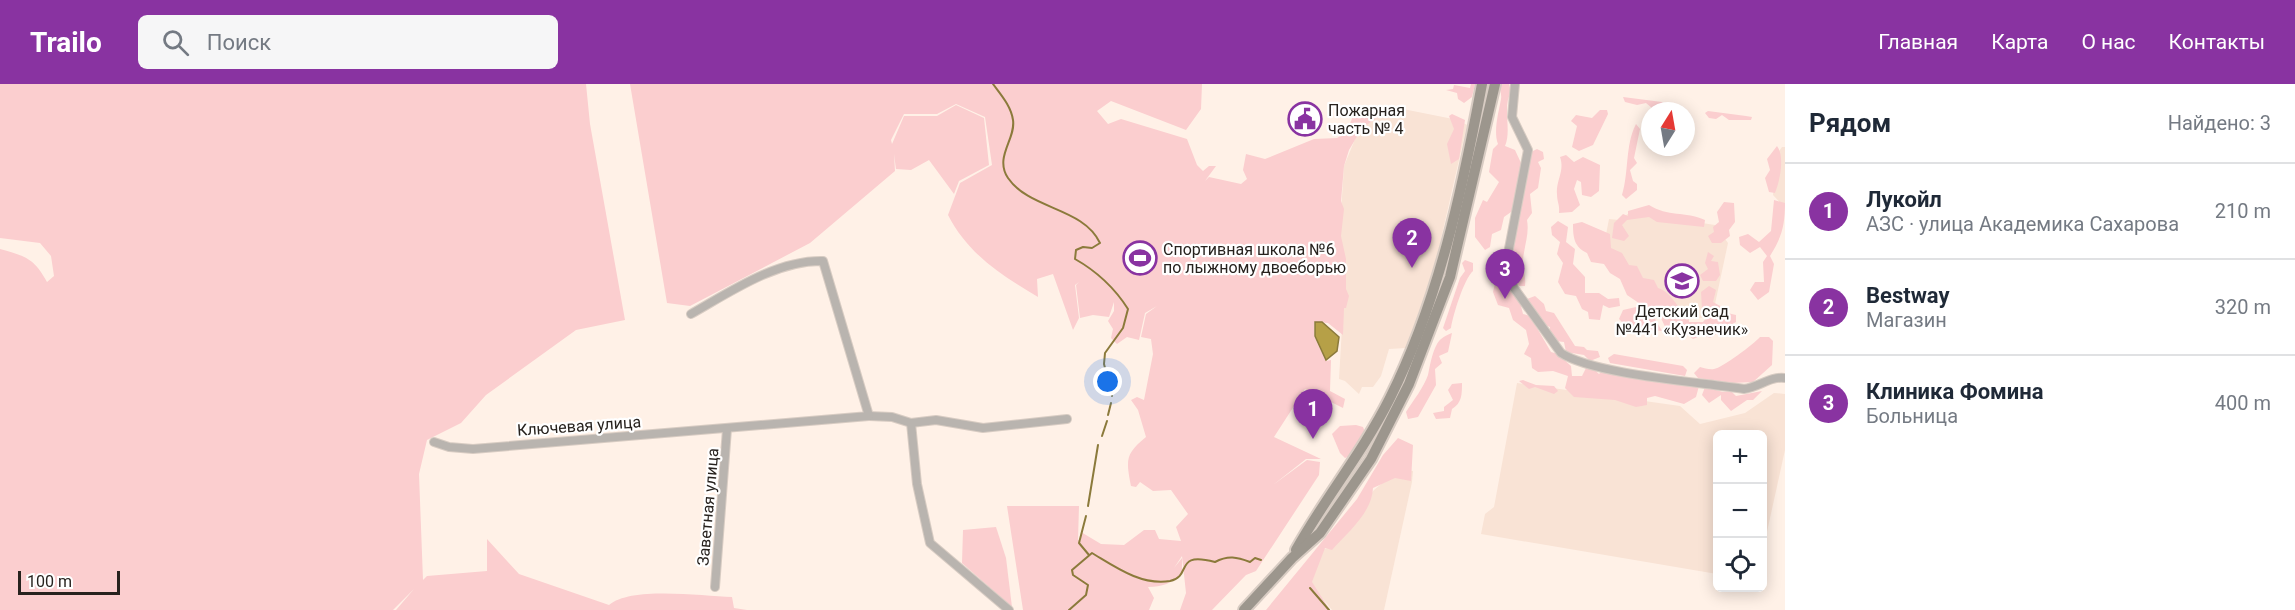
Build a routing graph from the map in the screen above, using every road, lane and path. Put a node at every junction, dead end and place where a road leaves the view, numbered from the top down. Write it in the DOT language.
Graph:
graph roads {
  1 [pos="1482,84"];
  2 [pos="1495,84"];
  3 [pos="1515,84"];
  4 [pos="691,314"];
  5 [pos="1785,378"];
  6 [pos="869,416"];
  7 [pos="1067,419"];
  8 [pos="911,423"];
  9 [pos="727,429"];
  10 [pos="434,442"];
  11 [pos="1292,558"];
  12 [pos="715,587"];
  13 [pos="1009,610"];
  14 [pos="1244,610"];
  1 -- 11 [label="main road"];
  2 -- 11 [label="main road"];
  3 -- 5 [label="street"];
  4 -- 6 [label="street"];
  6 -- 8 [label="street, Ключевая улица"];
  6 -- 9 [label="street, Ключевая улица"];
  7 -- 8 [label="street, Ключевая улица"];
  8 -- 13 [label="street"];
  9 -- 10 [label="street, Ключевая улица"];
  9 -- 12 [label="street, Заветная улица"];
  11 -- 14 [label="main road"];
}
